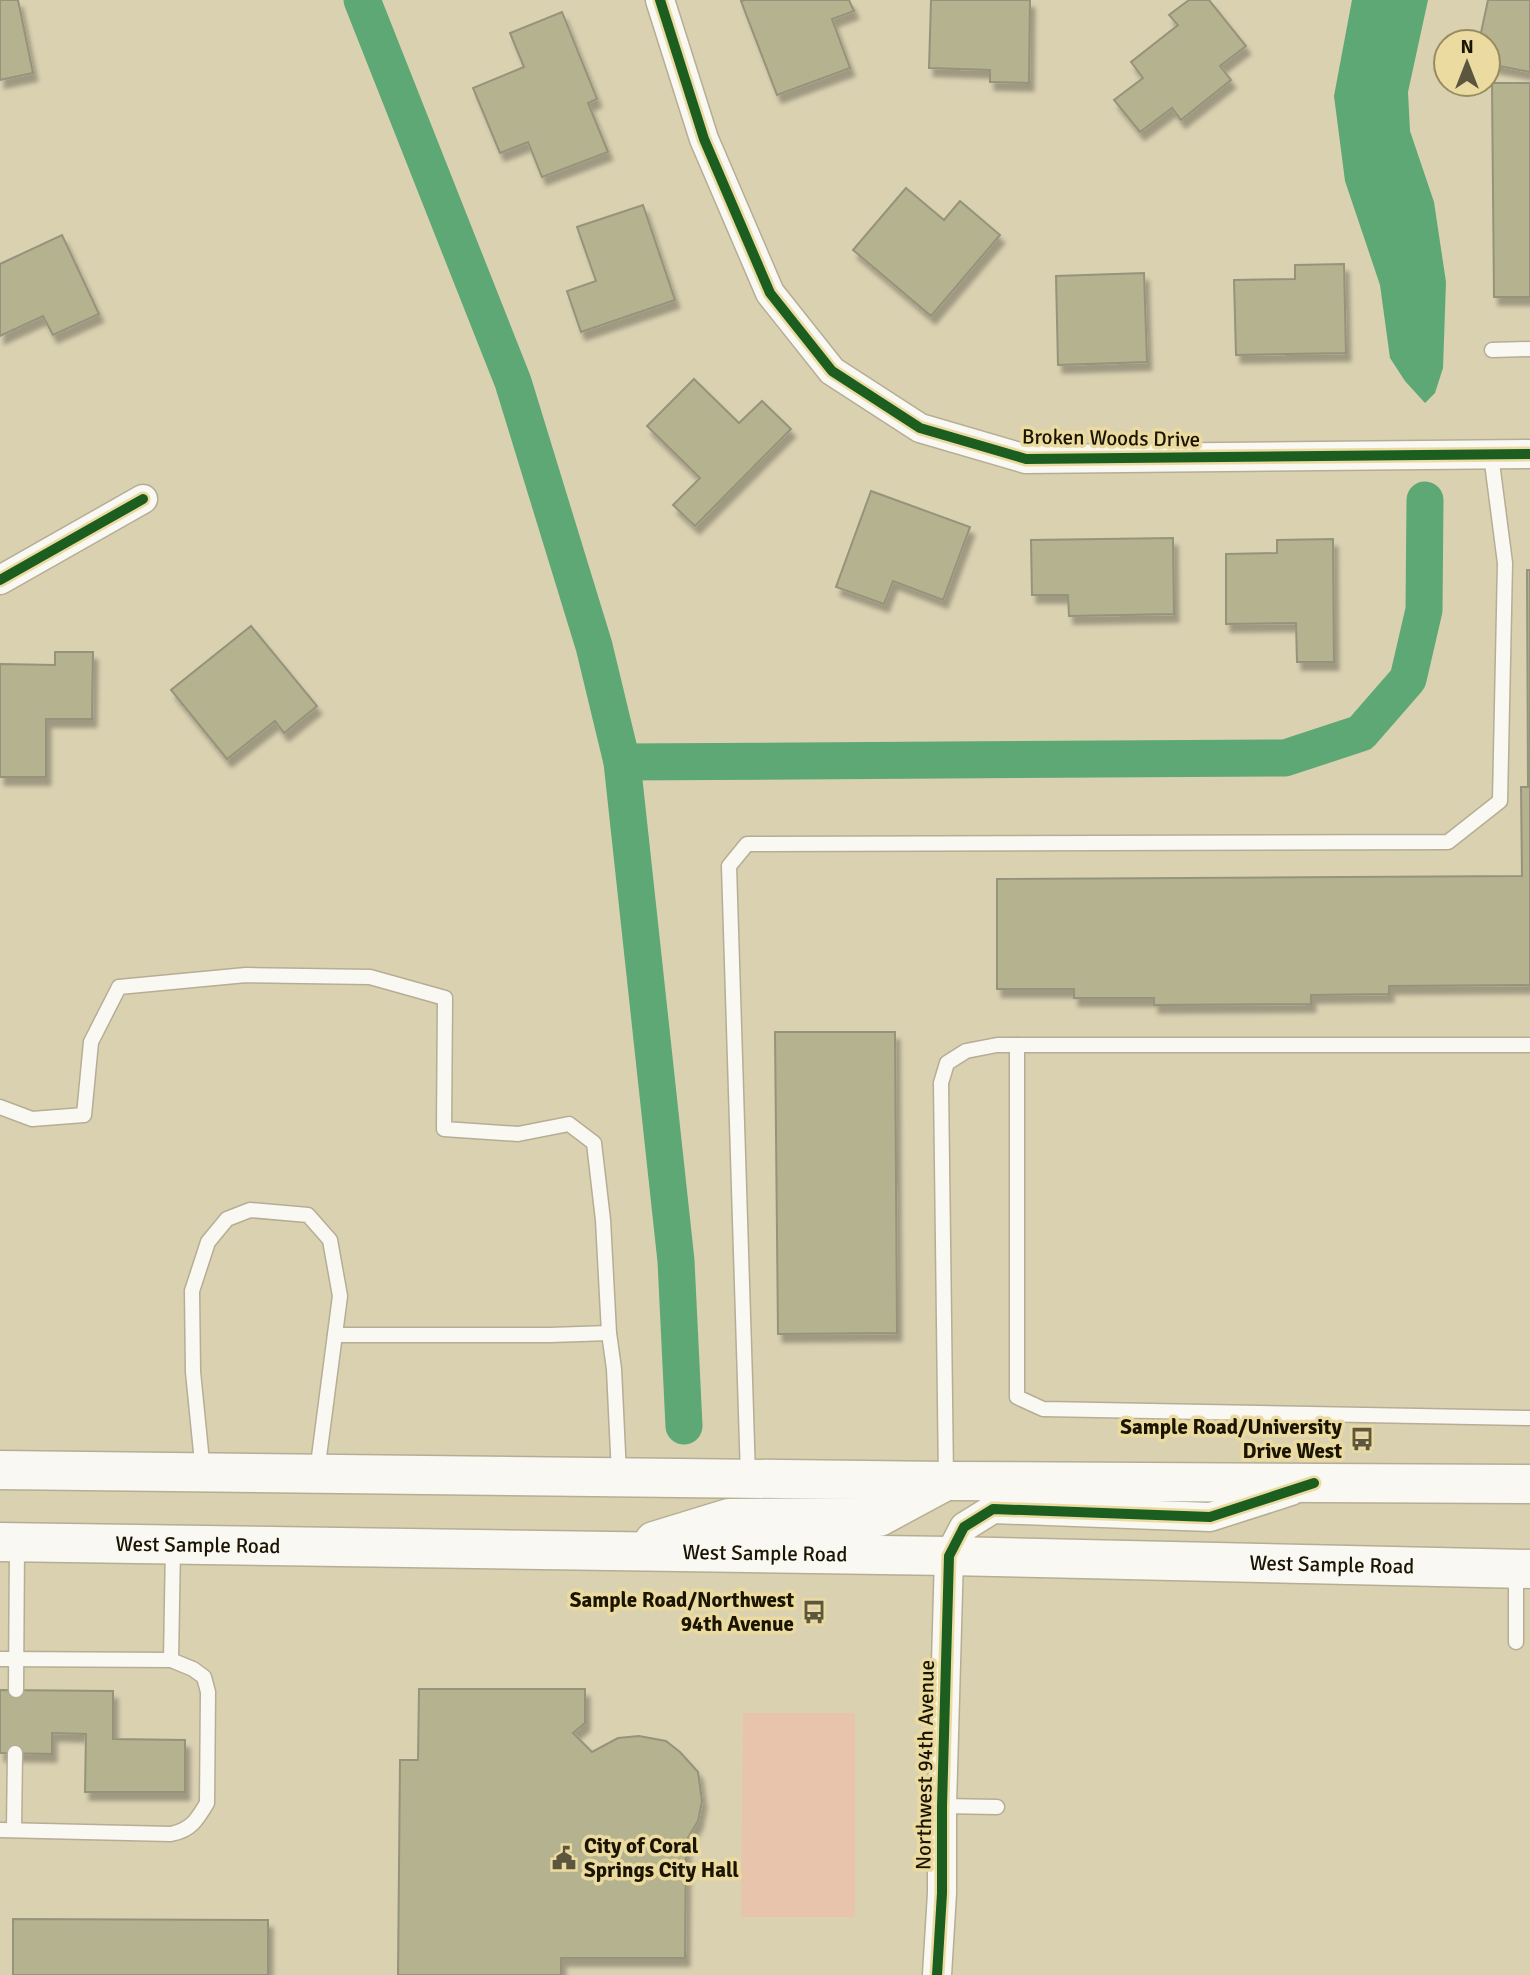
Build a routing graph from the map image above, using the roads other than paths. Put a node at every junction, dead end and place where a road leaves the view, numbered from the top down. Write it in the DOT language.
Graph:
graph roads {
  1 [pos="660,0"];
  2 [pos="1530,349"];
  3 [pos="1492,350"];
  4 [pos="1530,454"];
  5 [pos="1492,455"];
  6 [pos="143,499"];
  7 [pos="0,580"];
  8 [pos="1017,1045"];
  9 [pos="1530,1045"];
  10 [pos="0,1108"];
  11 [pos="609,1333"];
  12 [pos="335,1335"];
  13 [pos="1530,1418"];
  14 [pos="0,1470"];
  15 [pos="203,1473"];
  16 [pos="317,1474"];
  17 [pos="619,1478"];
  18 [pos="748,1479"];
  19 [pos="946,1481"];
  20 [pos="1314,1483"];
  21 [pos="1530,1484"];
  22 [pos="8,1542"];
  23 [pos="173,1545"];
  24 [pos="622,1551"];
  25 [pos="949,1556"];
  26 [pos="1523,1569"];
  27 [pos="1516,1642"];
  28 [pos="0,1659"];
  29 [pos="16,1659"];
  30 [pos="171,1660"];
  31 [pos="16,1690"];
  32 [pos="15,1753"];
  33 [pos="942,1806"];
  34 [pos="997,1808"];
  35 [pos="7,1830"];
  36 [pos="937,1975"];
  1 -- 5 [label="street, Broken Woods Drive"];
  2 -- 3 [label="lane"];
  4 -- 5 [label="street, Broken Woods Drive"];
  5 -- 18 [label="lane"];
  6 -- 7 [label="street"];
  8 -- 9 [label="lane"];
  8 -- 13 [label="lane"];
  8 -- 19 [label="lane"];
  10 -- 11 [label="lane"];
  11 -- 12 [label="lane"];
  11 -- 17 [label="lane"];
  12 -- 15 [label="lane"];
  12 -- 16 [label="lane"];
  14 -- 15 [label="main road"];
  15 -- 16 [label="main road"];
  16 -- 17 [label="main road"];
  17 -- 18 [label="main road"];
  18 -- 19 [label="main road"];
  19 -- 20 [label="main road"];
  19 -- 24 [label="main road"];
  20 -- 21 [label="main road"];
  20 -- 25 [label="street"];
  22 -- 23 [label="main road, West Sample Road"];
  22 -- 29 [label="lane"];
  23 -- 24 [label="main road, West Sample Road"];
  23 -- 30 [label="lane"];
  24 -- 25 [label="main road, West Sample Road"];
  25 -- 26 [label="main road, West Sample Road"];
  25 -- 33 [label="street, Northwest 94th Avenue"];
  26 -- 27 [label="lane"];
  28 -- 29 [label="lane"];
  29 -- 30 [label="lane"];
  29 -- 31 [label="lane"];
  30 -- 35 [label="lane"];
  32 -- 35 [label="lane"];
  33 -- 34 [label="lane"];
  33 -- 36 [label="street, Northwest 94th Avenue"];
}
